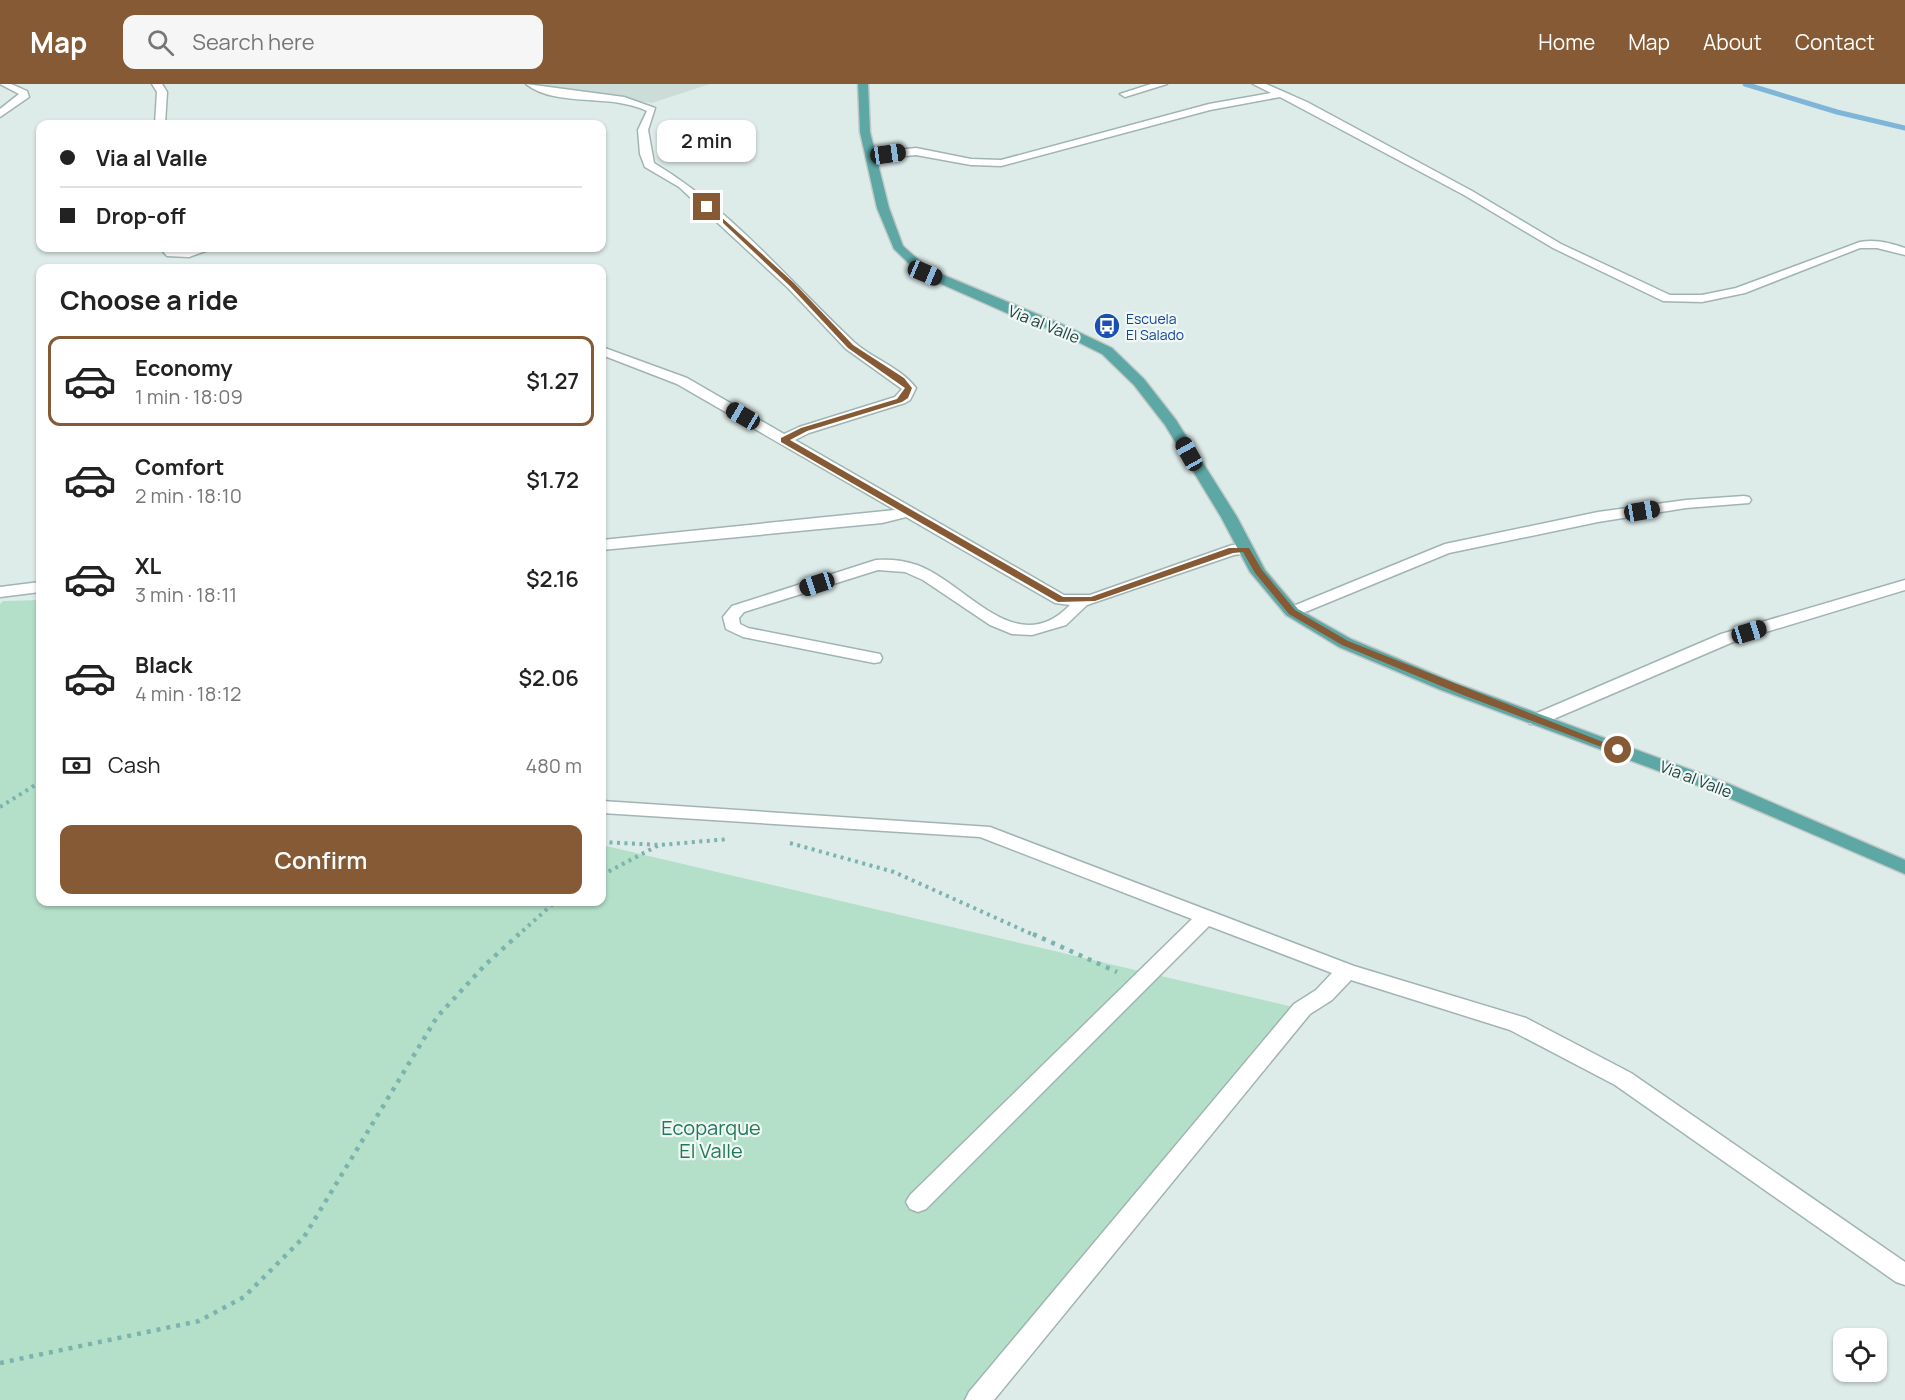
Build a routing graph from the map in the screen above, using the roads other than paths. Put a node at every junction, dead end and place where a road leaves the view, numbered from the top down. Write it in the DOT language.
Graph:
graph roads {
  1 [pos="3,84"];
  2 [pos="157,84"];
  3 [pos="531,84"];
  4 [pos="863,84"];
  5 [pos="1162,84"];
  6 [pos="1258,84"];
  7 [pos="1125,94"];
  8 [pos="1282,94"];
  9 [pos="0,114"];
  10 [pos="160,120"];
  11 [pos="871,156"];
  12 [pos="169,252"];
  13 [pos="194,252"];
  14 [pos="1905,252"];
  15 [pos="606,352"];
  16 [pos="784,440"];
  17 [pos="1744,500"];
  18 [pos="907,512"];
  19 [pos="606,545"];
  20 [pos="1246,550"];
  21 [pos="1905,585"];
  22 [pos="36,588"];
  23 [pos="0,592"];
  24 [pos="1081,602"];
  25 [pos="1292,612"];
  26 [pos="874,658"];
  27 [pos="1536,720"];
  28 [pos="606,807"];
  29 [pos="1905,868"];
  30 [pos="1205,918"];
  31 [pos="1347,971"];
  32 [pos="918,1202"];
  33 [pos="1905,1275"];
  34 [pos="978,1400"];
  1 -- 9 [label="street"];
  2 -- 10 [label="street"];
  3 -- 16 [label="street"];
  4 -- 11 [label="main road, Via al Valle"];
  5 -- 7 [label="street"];
  6 -- 8 [label="street"];
  8 -- 11 [label="street"];
  8 -- 14 [label="street"];
  11 -- 20 [label="main road, Via al Valle"];
  12 -- 13 [label="street"];
  15 -- 16 [label="street"];
  16 -- 18 [label="street"];
  17 -- 25 [label="street"];
  18 -- 19 [label="street"];
  18 -- 24 [label="street"];
  20 -- 24 [label="street"];
  20 -- 25 [label="main road, Via al Valle"];
  21 -- 27 [label="street"];
  22 -- 23 [label="street"];
  24 -- 26 [label="street"];
  25 -- 27 [label="main road, Via al Valle"];
  27 -- 29 [label="main road, Via al Valle"];
  28 -- 30 [label="street"];
  30 -- 31 [label="street"];
  30 -- 32 [label="street"];
  31 -- 33 [label="street"];
  31 -- 34 [label="street"];
}
